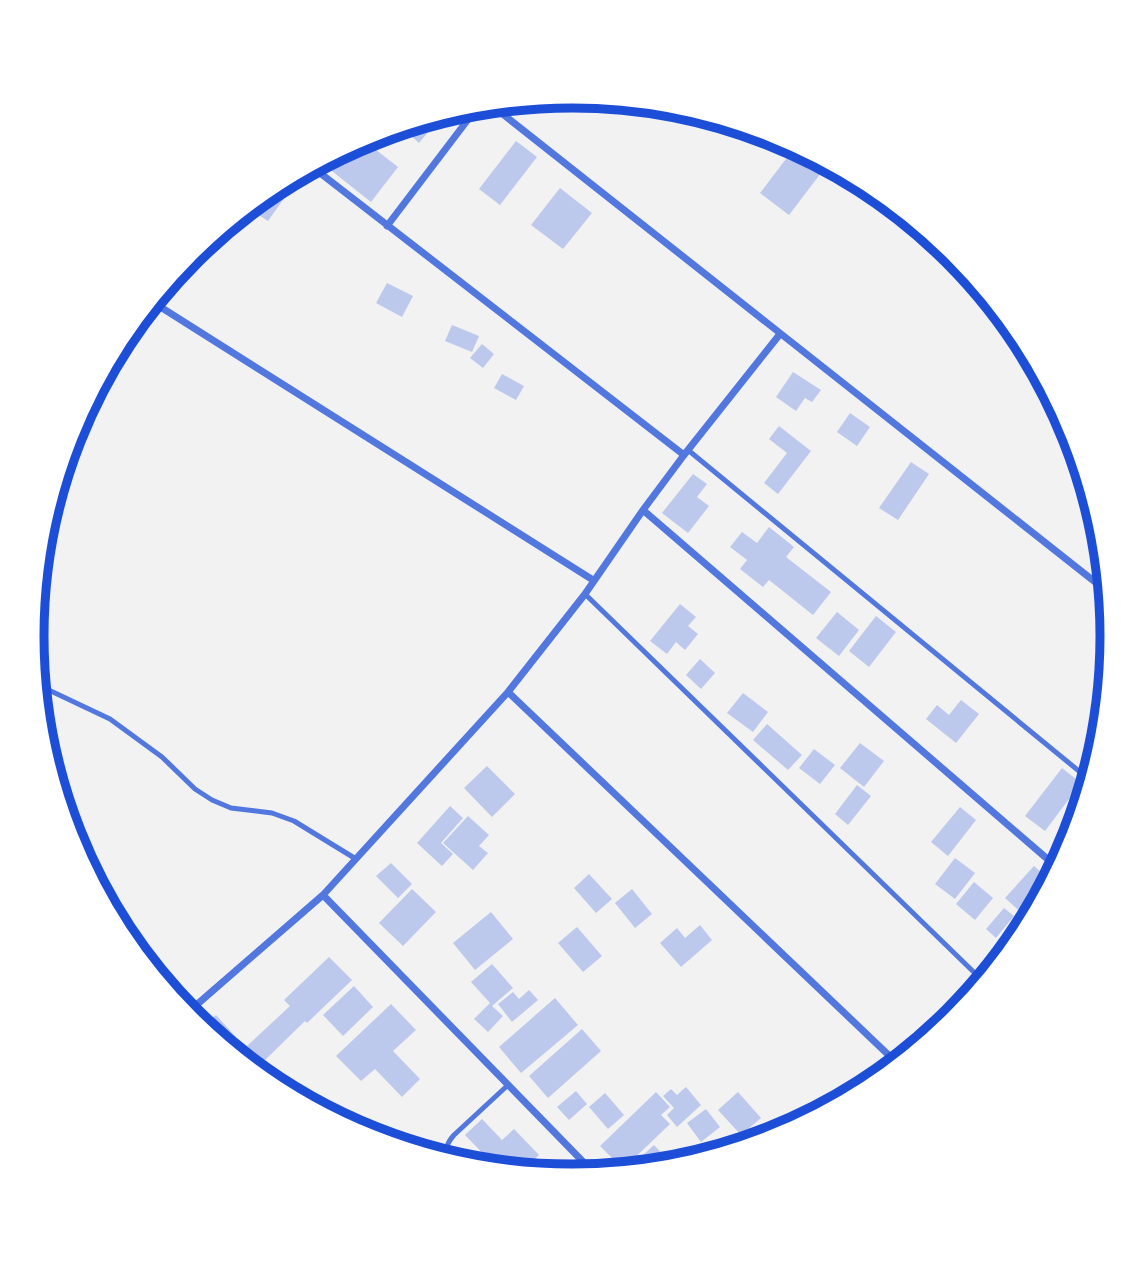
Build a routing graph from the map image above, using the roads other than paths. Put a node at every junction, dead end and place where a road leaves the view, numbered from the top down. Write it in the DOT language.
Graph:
graph roads {
  1 [pos="501,112"];
  2 [pos="469,118"];
  3 [pos="319,173"];
  4 [pos="387,226"];
  5 [pos="160,307"];
  6 [pos="780,334"];
  7 [pos="686,452"];
  8 [pos="643,510"];
  9 [pos="593,580"];
  10 [pos="1099,585"];
  11 [pos="584,594"];
  12 [pos="47,689"];
  13 [pos="508,692"];
  14 [pos="1083,774"];
  15 [pos="356,859"];
  16 [pos="1051,862"];
  17 [pos="323,895"];
  18 [pos="978,975"];
  19 [pos="195,1006"];
  20 [pos="891,1057"];
  21 [pos="886,1062"];
  22 [pos="508,1085"];
  23 [pos="446,1149"];
  24 [pos="586,1165"];
  1 -- 6 [label="street"];
  2 -- 4 [label="street"];
  3 -- 4 [label="street"];
  4 -- 7 [label="street"];
  5 -- 9 [label="street"];
  6 -- 7 [label="street"];
  6 -- 10 [label="street"];
  7 -- 8 [label="street"];
  7 -- 14 [label="lane"];
  8 -- 9 [label="street"];
  8 -- 16 [label="street"];
  9 -- 11 [label="street"];
  11 -- 13 [label="street"];
  11 -- 18 [label="lane"];
  12 -- 15 [label="lane"];
  13 -- 15 [label="street"];
  13 -- 20 [label="street"];
  15 -- 17 [label="street"];
  17 -- 19 [label="street"];
  17 -- 22 [label="street"];
  20 -- 21 [label="street"];
  22 -- 23 [label="lane"];
  22 -- 24 [label="street"];
}
